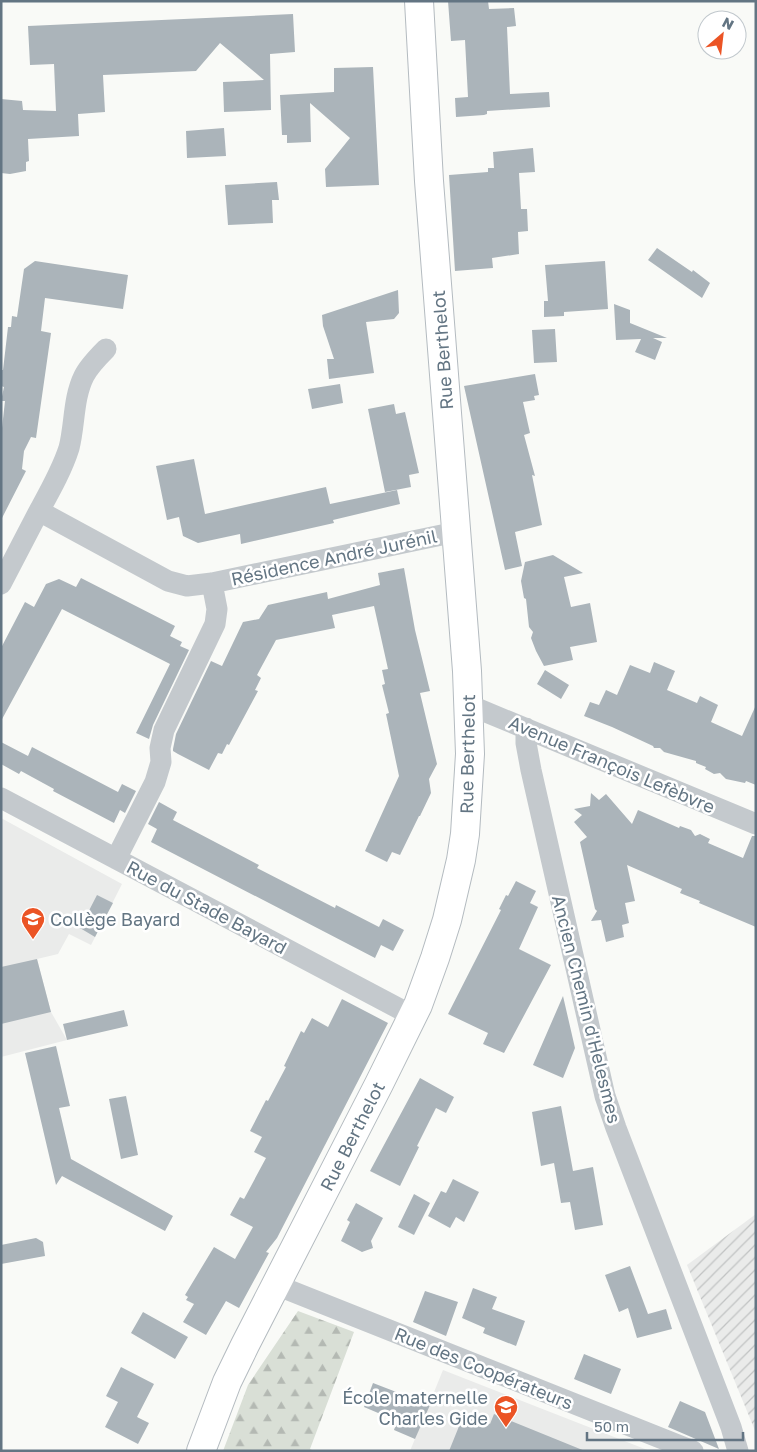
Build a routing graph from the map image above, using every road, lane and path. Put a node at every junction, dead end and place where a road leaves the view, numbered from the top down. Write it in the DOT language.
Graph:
graph roads {
  1 [pos="418,1"];
  2 [pos="106,349"];
  3 [pos="39,511"];
  4 [pos="456,532"];
  5 [pos="212,583"];
  6 [pos="1,584"];
  7 [pos="468,705"];
  8 [pos="526,728"];
  9 [pos="1,798"];
  10 [pos="756,824"];
  11 [pos="116,859"];
  12 [pos="413,1016"];
  13 [pos="276,1285"];
  14 [pos="201,1451"];
  15 [pos="693,1451"];
  16 [pos="738,1451"];
  1 -- 4 [label="street, Rue Berthelot"];
  2 -- 3 [label="street"];
  3 -- 5 [label="street, Résidence André Jurénil"];
  3 -- 6 [label="street"];
  4 -- 5 [label="street, Résidence André Jurénil"];
  4 -- 7 [label="street, Rue Berthelot"];
  5 -- 11 [label="street, Résidence André Jurénil"];
  7 -- 8 [label="street, Avenue François Lefèbvre"];
  7 -- 12 [label="street, Rue Berthelot"];
  8 -- 10 [label="street, Avenue François Lefèbvre"];
  8 -- 16 [label="street, Ancien Chemin d'Helesmes"];
  9 -- 11 [label="street, Rue du Stade Bayard"];
  11 -- 12 [label="street, Rue du Stade Bayard"];
  12 -- 13 [label="street, Rue Berthelot"];
  13 -- 14 [label="street, Rue Berthelot"];
  13 -- 15 [label="street, Rue des Coopérateurs"];
}
